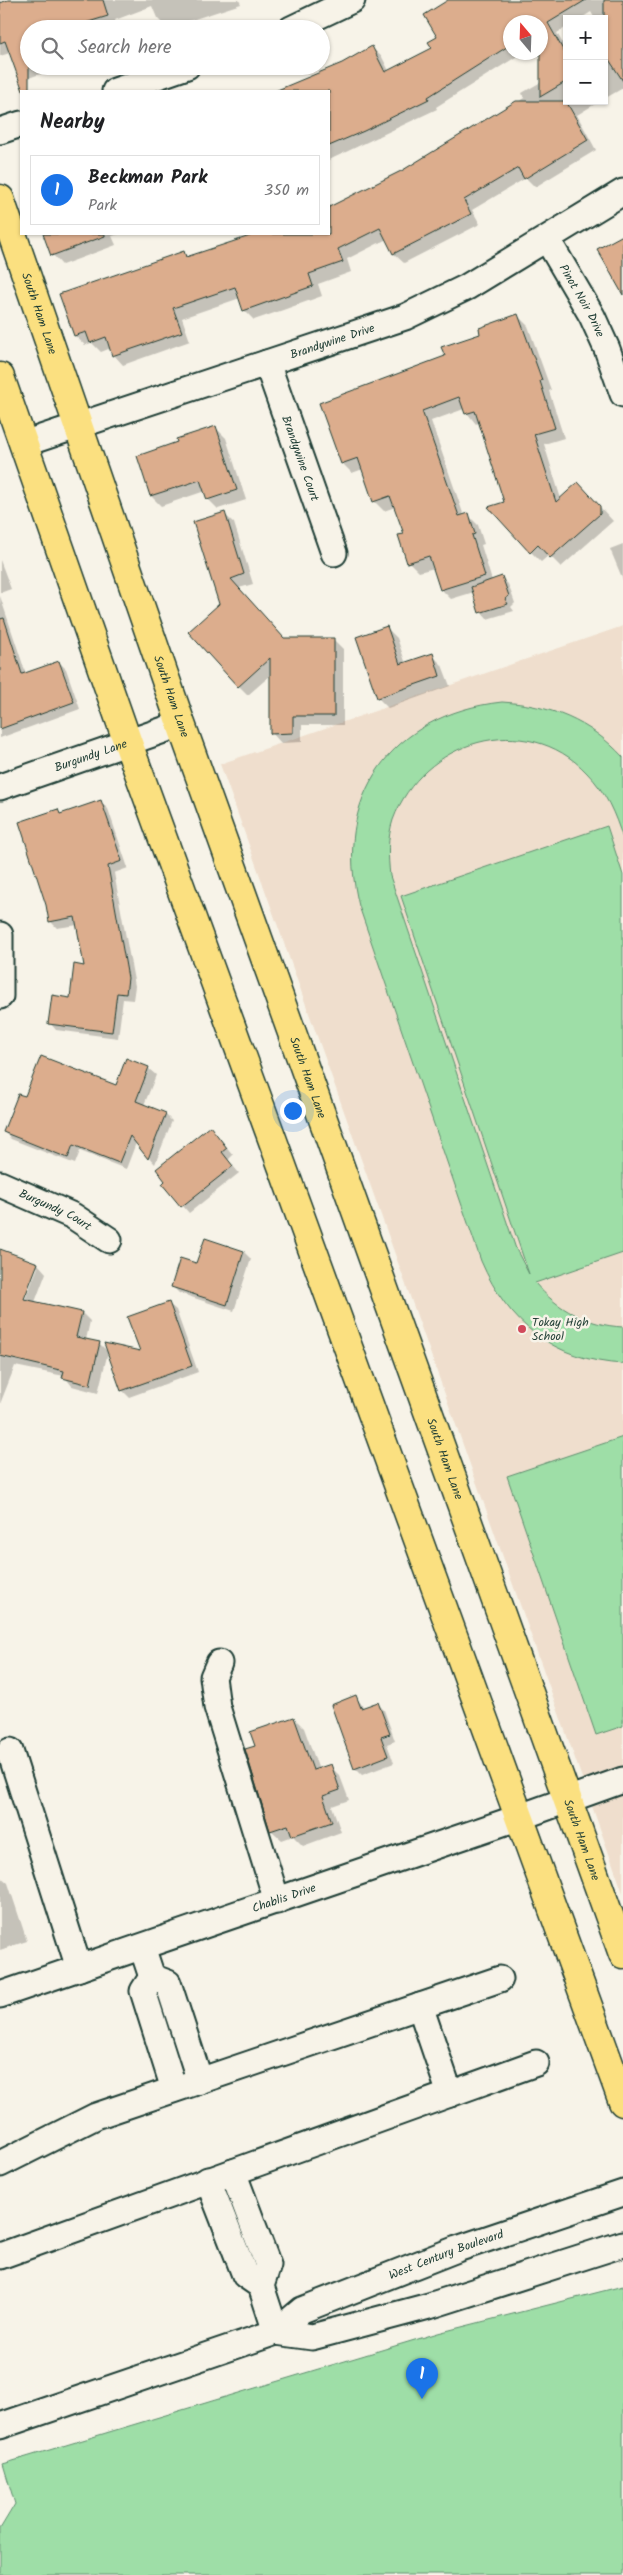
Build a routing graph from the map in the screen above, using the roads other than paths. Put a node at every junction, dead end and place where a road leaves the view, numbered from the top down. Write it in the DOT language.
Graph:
graph roads {
  1 [pos="352,0"];
  2 [pos="310,20"];
  3 [pos="161,75"];
  4 [pos="118,90"];
  5 [pos="20,124"];
  6 [pos="0,131"];
  7 [pos="623,192"];
  8 [pos="0,199"];
  9 [pos="546,239"];
  10 [pos="267,363"];
  11 [pos="0,377"];
  12 [pos="623,394"];
  13 [pos="78,426"];
  14 [pos="23,444"];
  15 [pos="334,553"];
  16 [pos="181,724"];
  17 [pos="128,743"];
  18 [pos="0,787"];
  19 [pos="0,936"];
  20 [pos="0,996"];
  21 [pos="0,1184"];
  22 [pos="109,1240"];
  23 [pos="219,1663"];
  24 [pos="10,1751"];
  25 [pos="623,1780"];
  26 [pos="567,1800"];
  27 [pos="520,1817"];
  28 [pos="277,1900"];
  29 [pos="142,1946"];
  30 [pos="623,1954"];
  31 [pos="79,1968"];
  32 [pos="152,1977"];
  33 [pos="500,1979"];
  34 [pos="0,1995"];
  35 [pos="420,2006"];
  36 [pos="536,2063"];
  37 [pos="200,2081"];
  38 [pos="174,2089"];
  39 [pos="450,2094"];
  40 [pos="623,2102"];
  41 [pos="0,2164"];
  42 [pos="233,2172"];
  43 [pos="208,2180"];
  44 [pos="623,2193"];
  45 [pos="623,2244"];
  46 [pos="0,2256"];
  47 [pos="261,2286"];
  48 [pos="276,2332"];
  49 [pos="0,2426"];
  1 -- 2 [label="street"];
  3 -- 4 [label="street"];
  5 -- 6 [label="street"];
  7 -- 9 [label="street, Brandywine Drive"];
  8 -- 13 [label="main road, South Ham Lane"];
  9 -- 10 [label="street, Brandywine Drive"];
  9 -- 12 [label="street, Pinot Noir Drive"];
  10 -- 13 [label="street, Brandywine Drive"];
  10 -- 15 [label="street, Brandywine Court"];
  11 -- 14 [label="main road"];
  13 -- 14 [label="street, Brandywine Drive"];
  13 -- 16 [label="main road, South Ham Lane"];
  14 -- 17 [label="main road"];
  16 -- 17 [label="street, Burgundy Lane"];
  16 -- 26 [label="main road, South Ham Lane"];
  17 -- 18 [label="street, Burgundy Lane"];
  17 -- 27 [label="main road"];
  19 -- 20 [label="street"];
  21 -- 22 [label="street, Burgundy Court"];
  23 -- 28 [label="street"];
  24 -- 31 [label="street"];
  25 -- 26 [label="street"];
  26 -- 27 [label="street, Chablis Drive"];
  26 -- 30 [label="main road, South Ham Lane"];
  27 -- 28 [label="street, Chablis Drive"];
  27 -- 40 [label="main road"];
  28 -- 29 [label="street, Chablis Drive"];
  29 -- 31 [label="street, Chablis Drive"];
  29 -- 32 [label="street"];
  31 -- 34 [label="street, Chablis Drive"];
  32 -- 37 [label="street"];
  32 -- 38 [label="street"];
  33 -- 35 [label="street"];
  35 -- 37 [label="street"];
  35 -- 39 [label="street"];
  36 -- 39 [label="street"];
  37 -- 38 [label="street"];
  38 -- 41 [label="street"];
  39 -- 42 [label="street"];
  42 -- 43 [label="street"];
  42 -- 47 [label="street"];
  43 -- 46 [label="street"];
  43 -- 47 [label="street"];
  44 -- 48 [label="street, West Century Boulevard"];
  45 -- 48 [label="street, West Century Boulevard"];
  47 -- 48 [label="street"];
  48 -- 49 [label="street, West Century Boulevard"];
}
